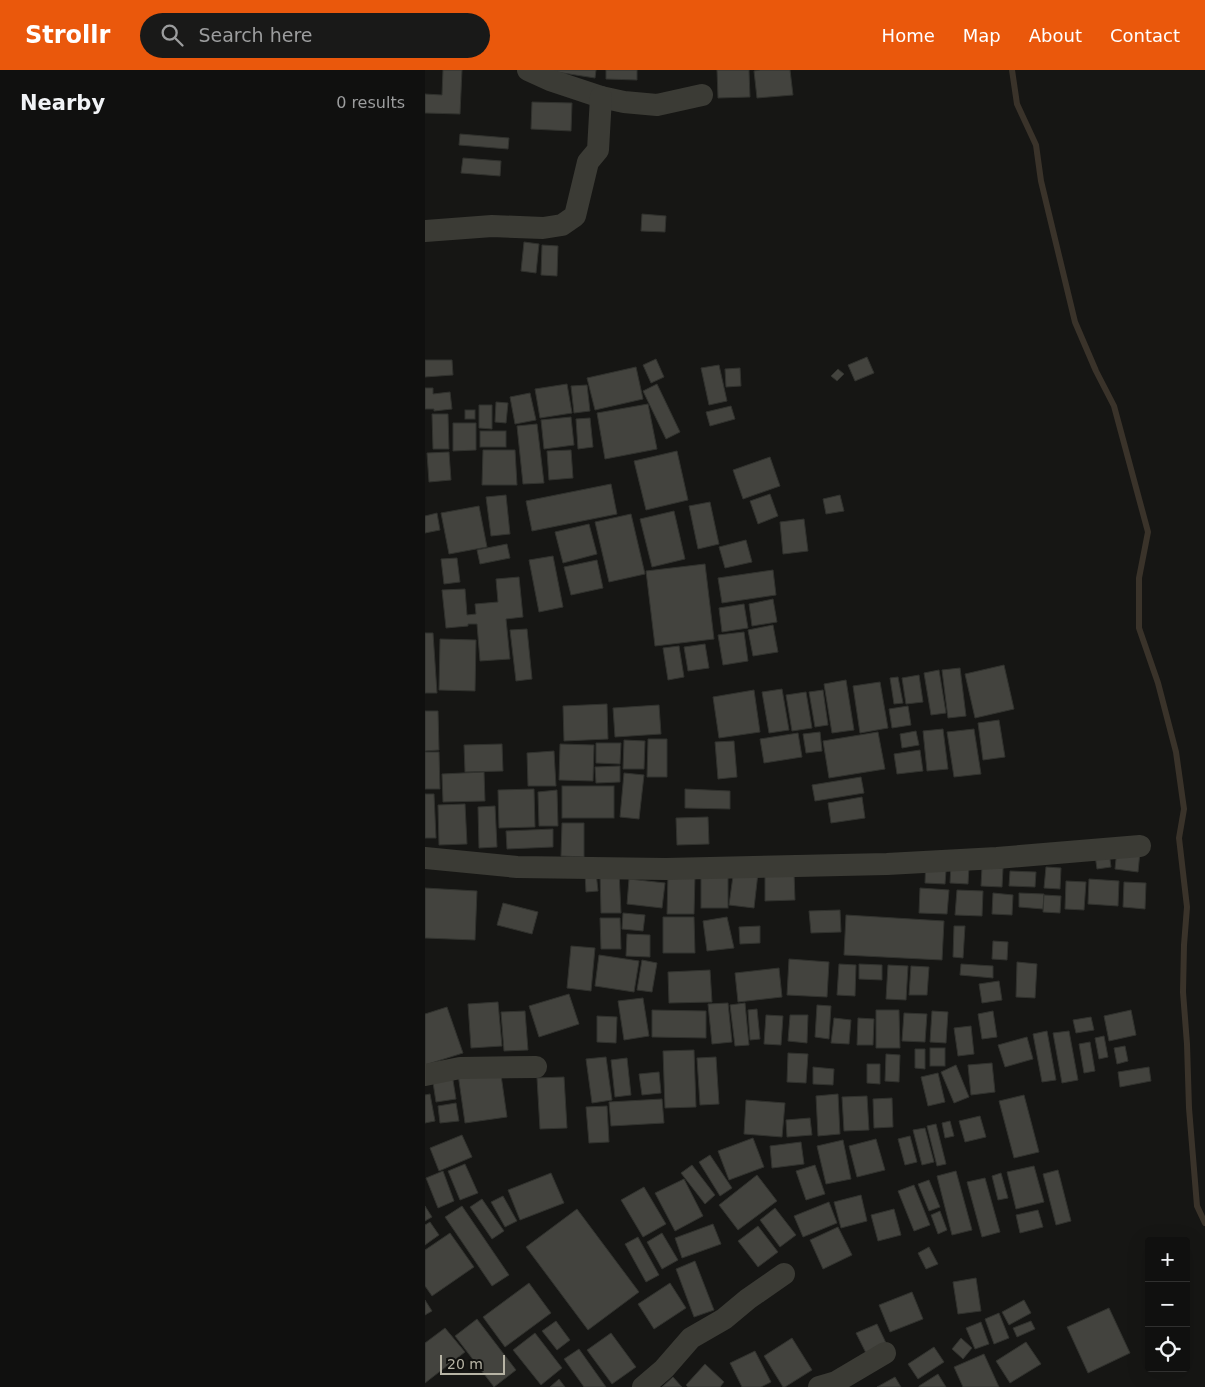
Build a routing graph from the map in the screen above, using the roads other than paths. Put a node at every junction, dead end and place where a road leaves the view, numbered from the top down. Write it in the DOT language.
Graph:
graph roads {
  1 [pos="528,70"];
  2 [pos="703,96"];
  3 [pos="601,97"];
  4 [pos="425,231"];
  5 [pos="1140,846"];
  6 [pos="425,858"];
  7 [pos="536,1067"];
  8 [pos="425,1075"];
  9 [pos="785,1274"];
  10 [pos="885,1353"];
  11 [pos="643,1387"];
  12 [pos="819,1387"];
  1 -- 3 [label="street"];
  2 -- 3 [label="street"];
  3 -- 4 [label="street"];
  5 -- 6 [label="street"];
  7 -- 8 [label="street"];
  9 -- 11 [label="street"];
  10 -- 12 [label="street"];
}
